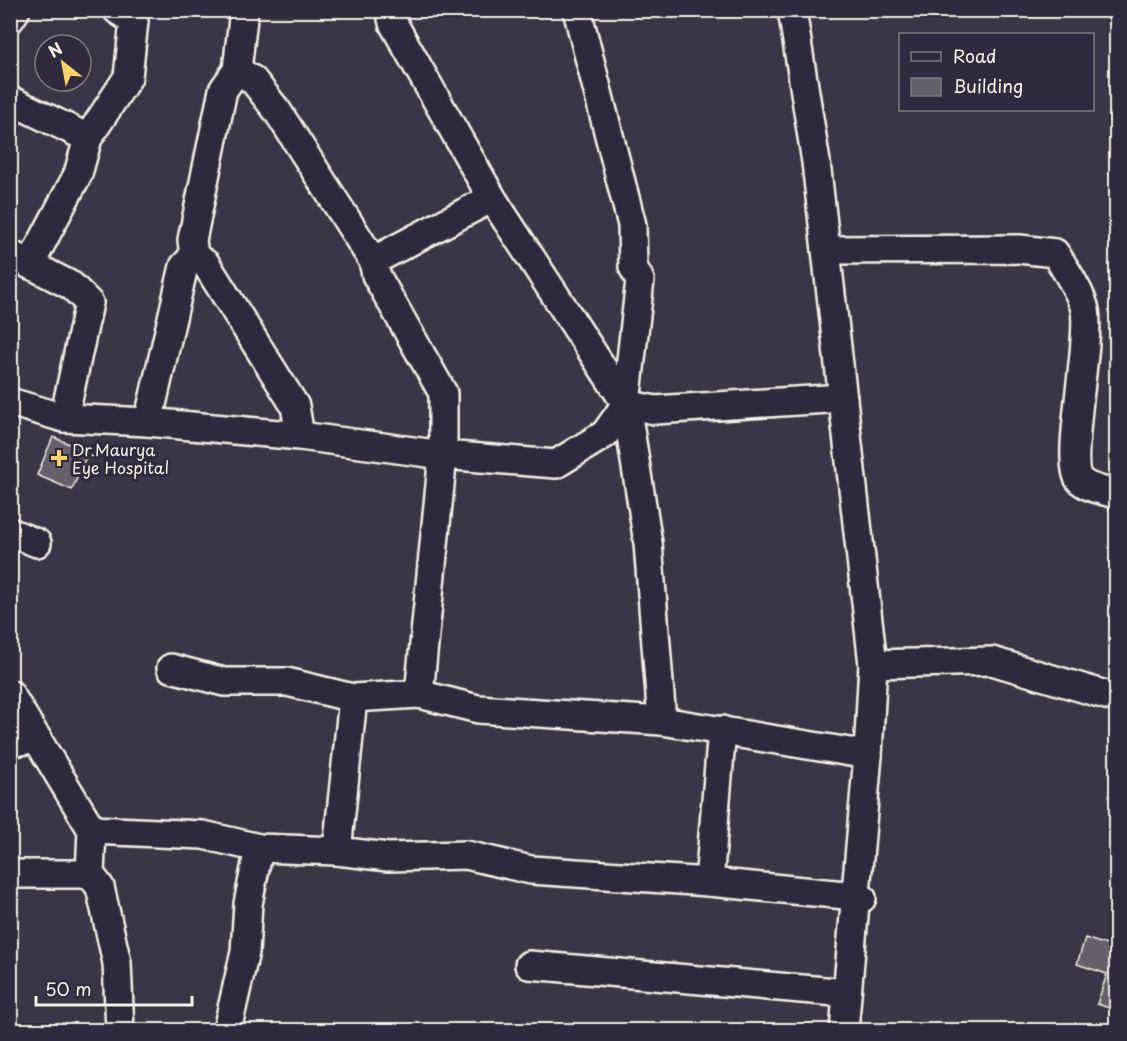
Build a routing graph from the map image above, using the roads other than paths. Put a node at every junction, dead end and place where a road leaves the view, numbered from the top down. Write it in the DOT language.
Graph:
graph roads {
  1 [pos="16,10"];
  2 [pos="117,10"];
  3 [pos="244,10"];
  4 [pos="390,10"];
  5 [pos="576,10"];
  6 [pos="792,10"];
  7 [pos="10,19"];
  8 [pos="237,70"];
  9 [pos="10,100"];
  10 [pos="88,138"];
  11 [pos="492,198"];
  12 [pos="826,250"];
  13 [pos="194,256"];
  14 [pos="20,259"];
  15 [pos="373,261"];
  16 [pos="843,398"];
  17 [pos="10,402"];
  18 [pos="626,404"];
  19 [pos="64,418"];
  20 [pos="148,422"];
  21 [pos="300,436"];
  22 [pos="443,455"];
  23 [pos="1116,494"];
  24 [pos="10,532"];
  25 [pos="37,543"];
  26 [pos="873,664"];
  27 [pos="171,668"];
  28 [pos="10,694"];
  29 [pos="419,694"];
  30 [pos="353,698"];
  31 [pos="1116,698"];
  32 [pos="662,722"];
  33 [pos="722,730"];
  34 [pos="37,738"];
  35 [pos="10,743"];
  36 [pos="868,755"];
  37 [pos="92,830"];
  38 [pos="259,848"];
  39 [pos="337,850"];
  40 [pos="10,874"];
  41 [pos="90,874"];
  42 [pos="709,882"];
  43 [pos="859,897"];
  44 [pos="529,965"];
  45 [pos="847,993"];
  46 [pos="120,1030"];
  47 [pos="227,1030"];
  48 [pos="844,1030"];
  1 -- 7 [label="street"];
  2 -- 10 [label="street"];
  3 -- 8 [label="street"];
  4 -- 11 [label="street"];
  5 -- 18 [label="street"];
  6 -- 12 [label="street"];
  8 -- 13 [label="street"];
  8 -- 15 [label="street"];
  9 -- 10 [label="street"];
  10 -- 14 [label="street"];
  11 -- 15 [label="street"];
  11 -- 18 [label="street"];
  12 -- 16 [label="street"];
  12 -- 23 [label="street"];
  13 -- 20 [label="street"];
  13 -- 21 [label="street"];
  14 -- 19 [label="street"];
  15 -- 22 [label="street"];
  16 -- 18 [label="street"];
  16 -- 26 [label="street"];
  17 -- 19 [label="street"];
  18 -- 22 [label="street"];
  18 -- 32 [label="street"];
  19 -- 20 [label="street"];
  20 -- 21 [label="street"];
  21 -- 22 [label="street"];
  22 -- 29 [label="street"];
  24 -- 25 [label="street"];
  26 -- 31 [label="street"];
  26 -- 36 [label="street"];
  27 -- 30 [label="street"];
  28 -- 34 [label="street"];
  29 -- 30 [label="street"];
  29 -- 32 [label="street"];
  30 -- 39 [label="street"];
  32 -- 33 [label="street"];
  33 -- 36 [label="street"];
  33 -- 42 [label="street"];
  34 -- 35 [label="street"];
  34 -- 37 [label="street"];
  36 -- 43 [label="street"];
  37 -- 38 [label="street"];
  37 -- 41 [label="street"];
  38 -- 39 [label="street"];
  38 -- 47 [label="street"];
  39 -- 42 [label="street"];
  40 -- 41 [label="street"];
  41 -- 46 [label="street"];
  42 -- 43 [label="street"];
  43 -- 45 [label="street"];
  44 -- 45 [label="street"];
  45 -- 48 [label="street"];
}
